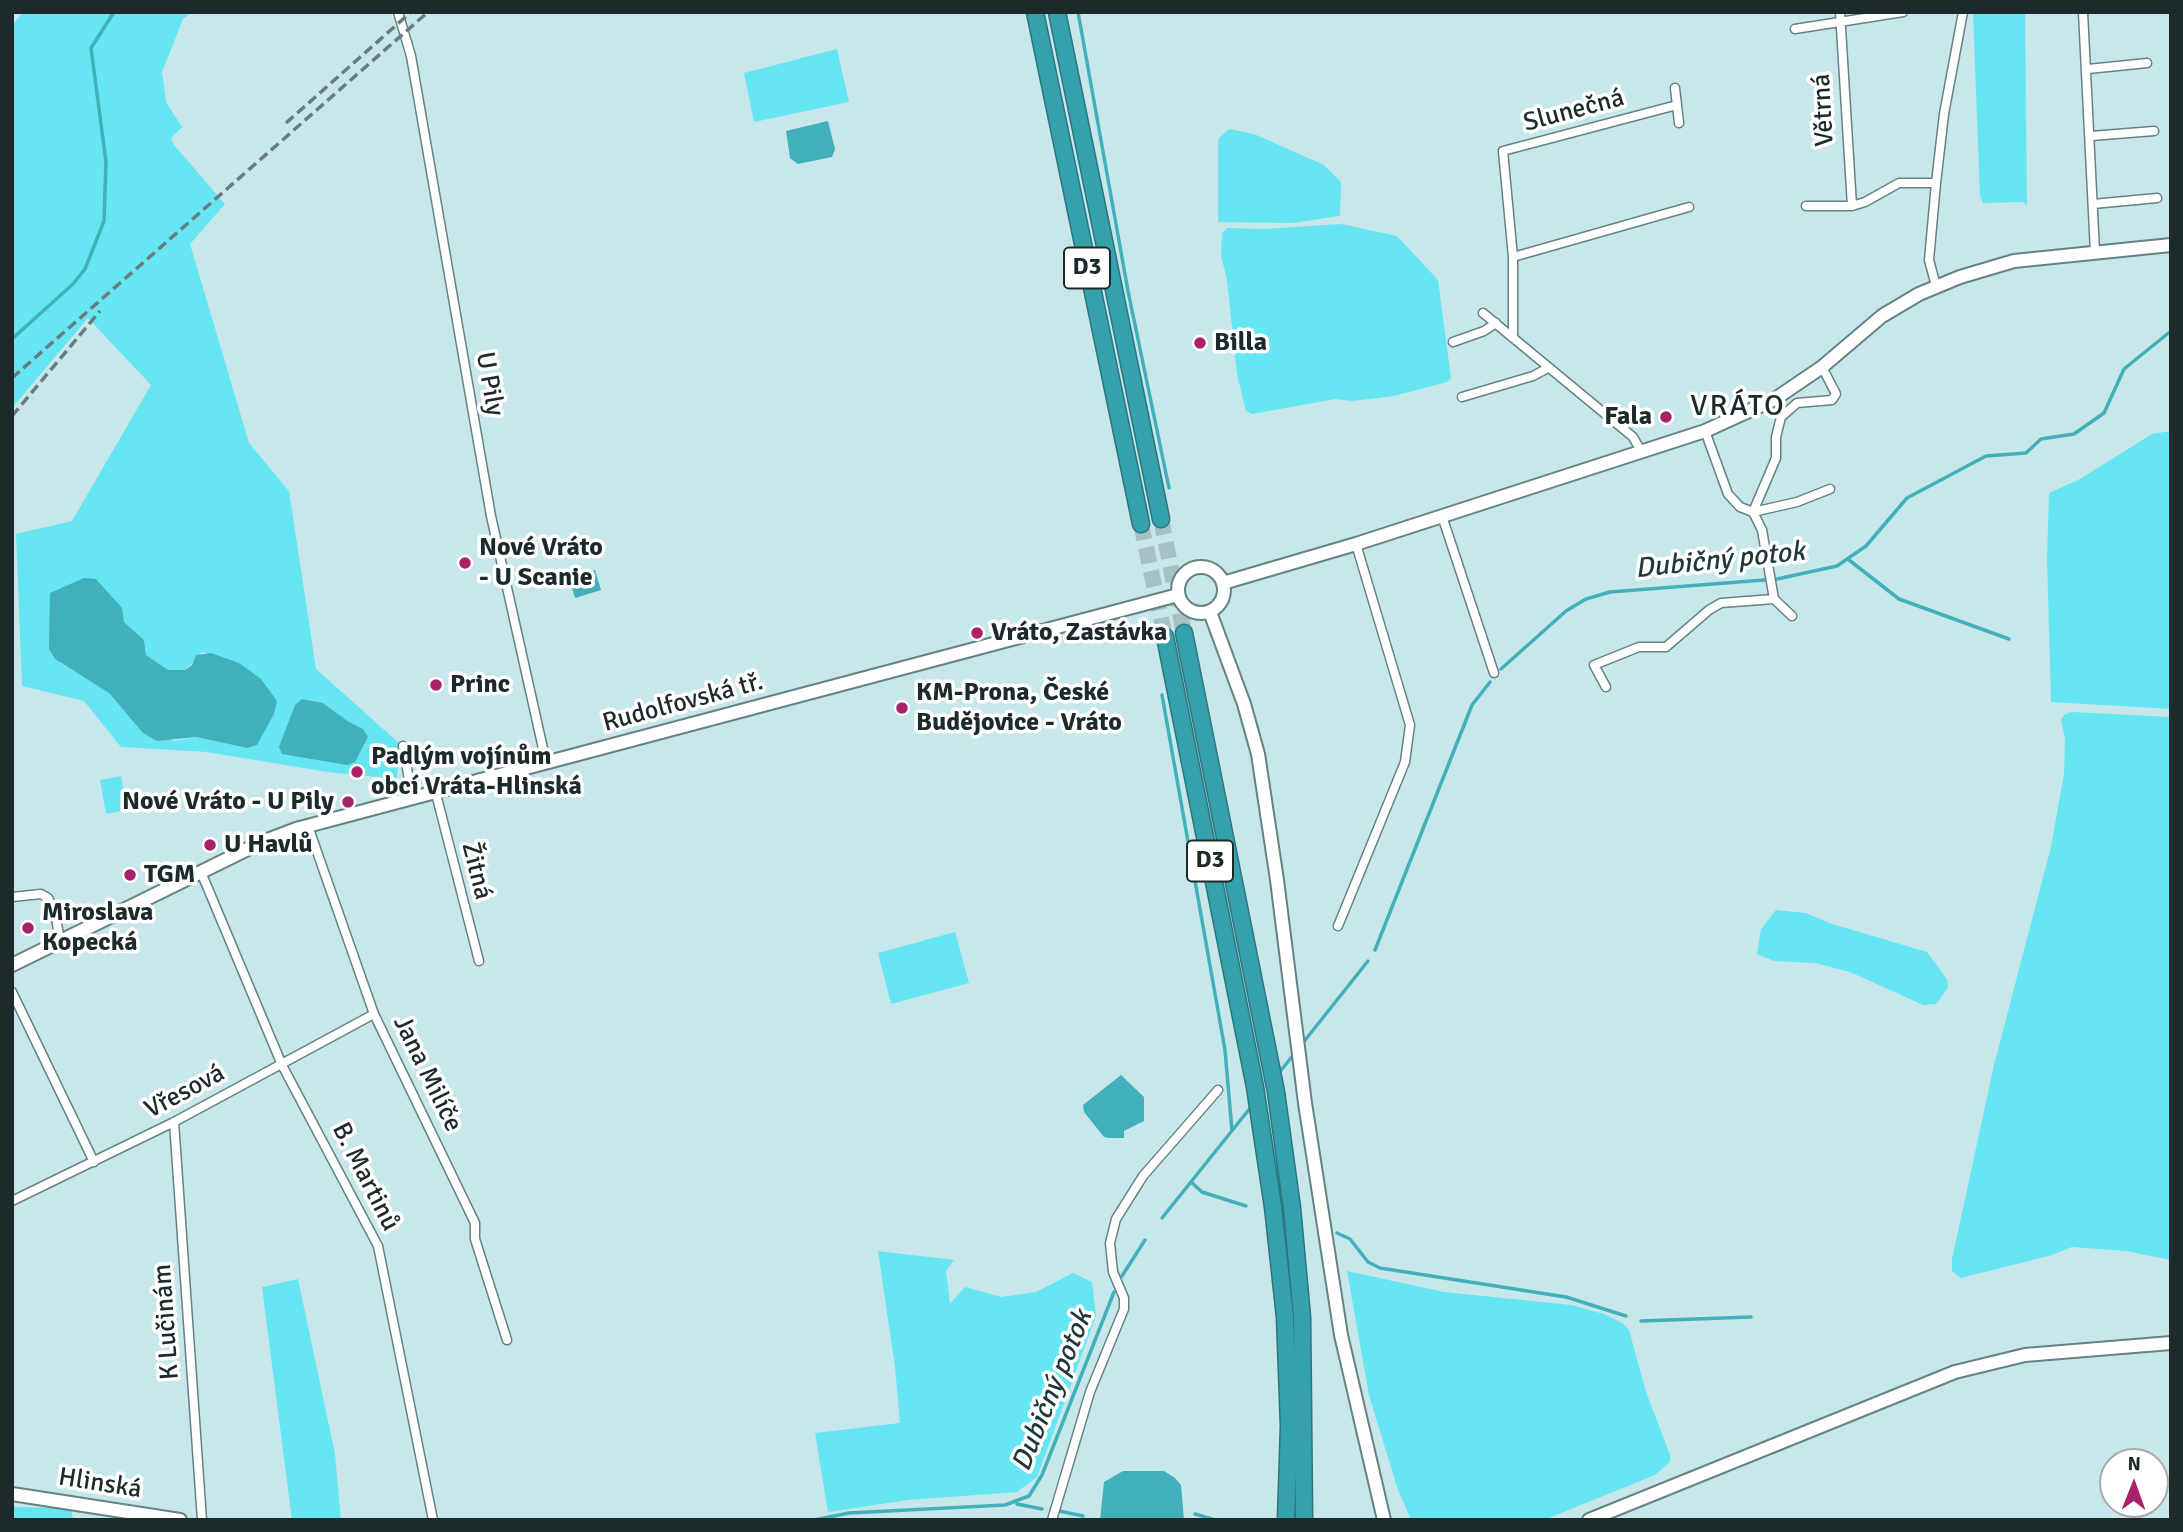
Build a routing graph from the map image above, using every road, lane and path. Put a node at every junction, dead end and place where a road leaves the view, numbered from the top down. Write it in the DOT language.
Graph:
graph roads {
  1 [pos="398,12"];
  2 [pos="1035,12"];
  3 [pos="1057,12"];
  4 [pos="1903,12"];
  5 [pos="1963,12"];
  6 [pos="2084,12"];
  7 [pos="1840,17"];
  8 [pos="1795,29"];
  9 [pos="2147,63"];
  10 [pos="2088,69"];
  11 [pos="1675,88"];
  12 [pos="1677,105"];
  13 [pos="1679,123"];
  14 [pos="2154,131"];
  15 [pos="2091,136"];
  16 [pos="1936,183"];
  17 [pos="2157,198"];
  18 [pos="2093,204"];
  19 [pos="1806,206"];
  20 [pos="1852,206"];
  21 [pos="1689,207"];
  22 [pos="2171,245"];
  23 [pos="2095,252"];
  24 [pos="1513,257"];
  25 [pos="1936,286"];
  26 [pos="1483,313"];
  27 [pos="1493,325"];
  28 [pos="1513,338"];
  29 [pos="1453,342"];
  30 [pos="1822,367"];
  31 [pos="1548,368"];
  32 [pos="1462,397"];
  33 [pos="1705,431"];
  34 [pos="1642,453"];
  35 [pos="1830,489"];
  36 [pos="1753,512"];
  37 [pos="1441,516"];
  38 [pos="1161,519"];
  39 [pos="1142,524"];
  40 [pos="1356,544"];
  41 [pos="1223,583"];
  42 [pos="1178,595"];
  43 [pos="1774,599"];
  44 [pos="1210,612"];
  45 [pos="1792,616"];
  46 [pos="1184,633"];
  47 [pos="1165,636"];
  48 [pos="1494,673"];
  49 [pos="1606,687"];
  50 [pos="403,746"];
  51 [pos="546,762"];
  52 [pos="435,790"];
  53 [pos="412,796"];
  54 [pos="308,825"];
  55 [pos="201,872"];
  56 [pos="12,897"];
  57 [pos="1338,926"];
  58 [pos="60,941"];
  59 [pos="479,961"];
  60 [pos="12,965"];
  61 [pos="12,992"];
  62 [pos="374,1014"];
  63 [pos="282,1065"];
  64 [pos="1217,1090"];
  65 [pos="174,1122"];
  66 [pos="94,1162"];
  67 [pos="12,1201"];
  68 [pos="507,1340"];
  69 [pos="2171,1343"];
  70 [pos="12,1494"];
  71 [pos="180,1520"];
  72 [pos="201,1520"];
  73 [pos="433,1520"];
  74 [pos="1052,1520"];
  75 [pos="1286,1520"];
  76 [pos="1304,1520"];
  77 [pos="1384,1520"];
  78 [pos="1589,1520"];
  1 -- 51 [label="street, U Pily"];
  2 -- 39 [label="highway, D3"];
  3 -- 38 [label="highway, D3"];
  4 -- 7 [label="street"];
  5 -- 16 [label="street"];
  6 -- 10 [label="street"];
  7 -- 8 [label="street"];
  7 -- 20 [label="street, Větrná"];
  9 -- 10 [label="street"];
  10 -- 15 [label="street"];
  11 -- 12 [label="street"];
  12 -- 13 [label="street"];
  12 -- 24 [label="street, Slunečná"];
  14 -- 15 [label="street"];
  15 -- 18 [label="street"];
  16 -- 20 [label="street"];
  16 -- 25 [label="street"];
  17 -- 18 [label="street"];
  18 -- 23 [label="street"];
  19 -- 20 [label="street"];
  21 -- 24 [label="street"];
  22 -- 23 [label="main road"];
  23 -- 25 [label="main road"];
  24 -- 28 [label="street, Slunečná"];
  25 -- 30 [label="main road"];
  26 -- 27 [label="street"];
  27 -- 28 [label="street"];
  27 -- 29 [label="street"];
  28 -- 31 [label="street"];
  30 -- 33 [label="main road"];
  30 -- 36 [label="street"];
  31 -- 32 [label="street"];
  31 -- 34 [label="street"];
  33 -- 34 [label="main road"];
  33 -- 36 [label="street"];
  34 -- 37 [label="main road"];
  35 -- 36 [label="street"];
  36 -- 43 [label="street"];
  37 -- 40 [label="main road"];
  37 -- 48 [label="street"];
  40 -- 41 [label="main road"];
  40 -- 57 [label="street"];
  41 -- 42 [label="main road"];
  41 -- 44 [label="main road"];
  42 -- 44 [label="main road"];
  42 -- 51 [label="main road, Rudolfovská tř."];
  43 -- 45 [label="street"];
  43 -- 49 [label="street"];
  44 -- 77 [label="main road"];
  46 -- 76 [label="highway, D3"];
  47 -- 75 [label="highway, D3"];
  50 -- 53 [label="street"];
  51 -- 52 [label="main road, Rudolfovská tř."];
  52 -- 53 [label="main road, Rudolfovská tř."];
  52 -- 59 [label="street, Žitná"];
  53 -- 54 [label="main road, Rudolfovská tř."];
  54 -- 55 [label="main road, Rudolfovská tř."];
  54 -- 62 [label="street, Jana Milíče"];
  55 -- 58 [label="main road, Rudolfovská tř."];
  55 -- 63 [label="street, B. Martinů"];
  56 -- 58 [label="street"];
  58 -- 60 [label="main road, Rudolfovská tř."];
  61 -- 66 [label="street"];
  62 -- 63 [label="street, Vřesová"];
  62 -- 68 [label="street, Jana Milíče"];
  63 -- 65 [label="street, Vřesová"];
  63 -- 73 [label="street, B. Martinů"];
  64 -- 74 [label="street"];
  65 -- 66 [label="street, Vřesová"];
  65 -- 72 [label="street, K Lučinám"];
  66 -- 67 [label="street, Vřesová"];
  69 -- 78 [label="main road"];
  70 -- 71 [label="main road, Hlinská"];
}
